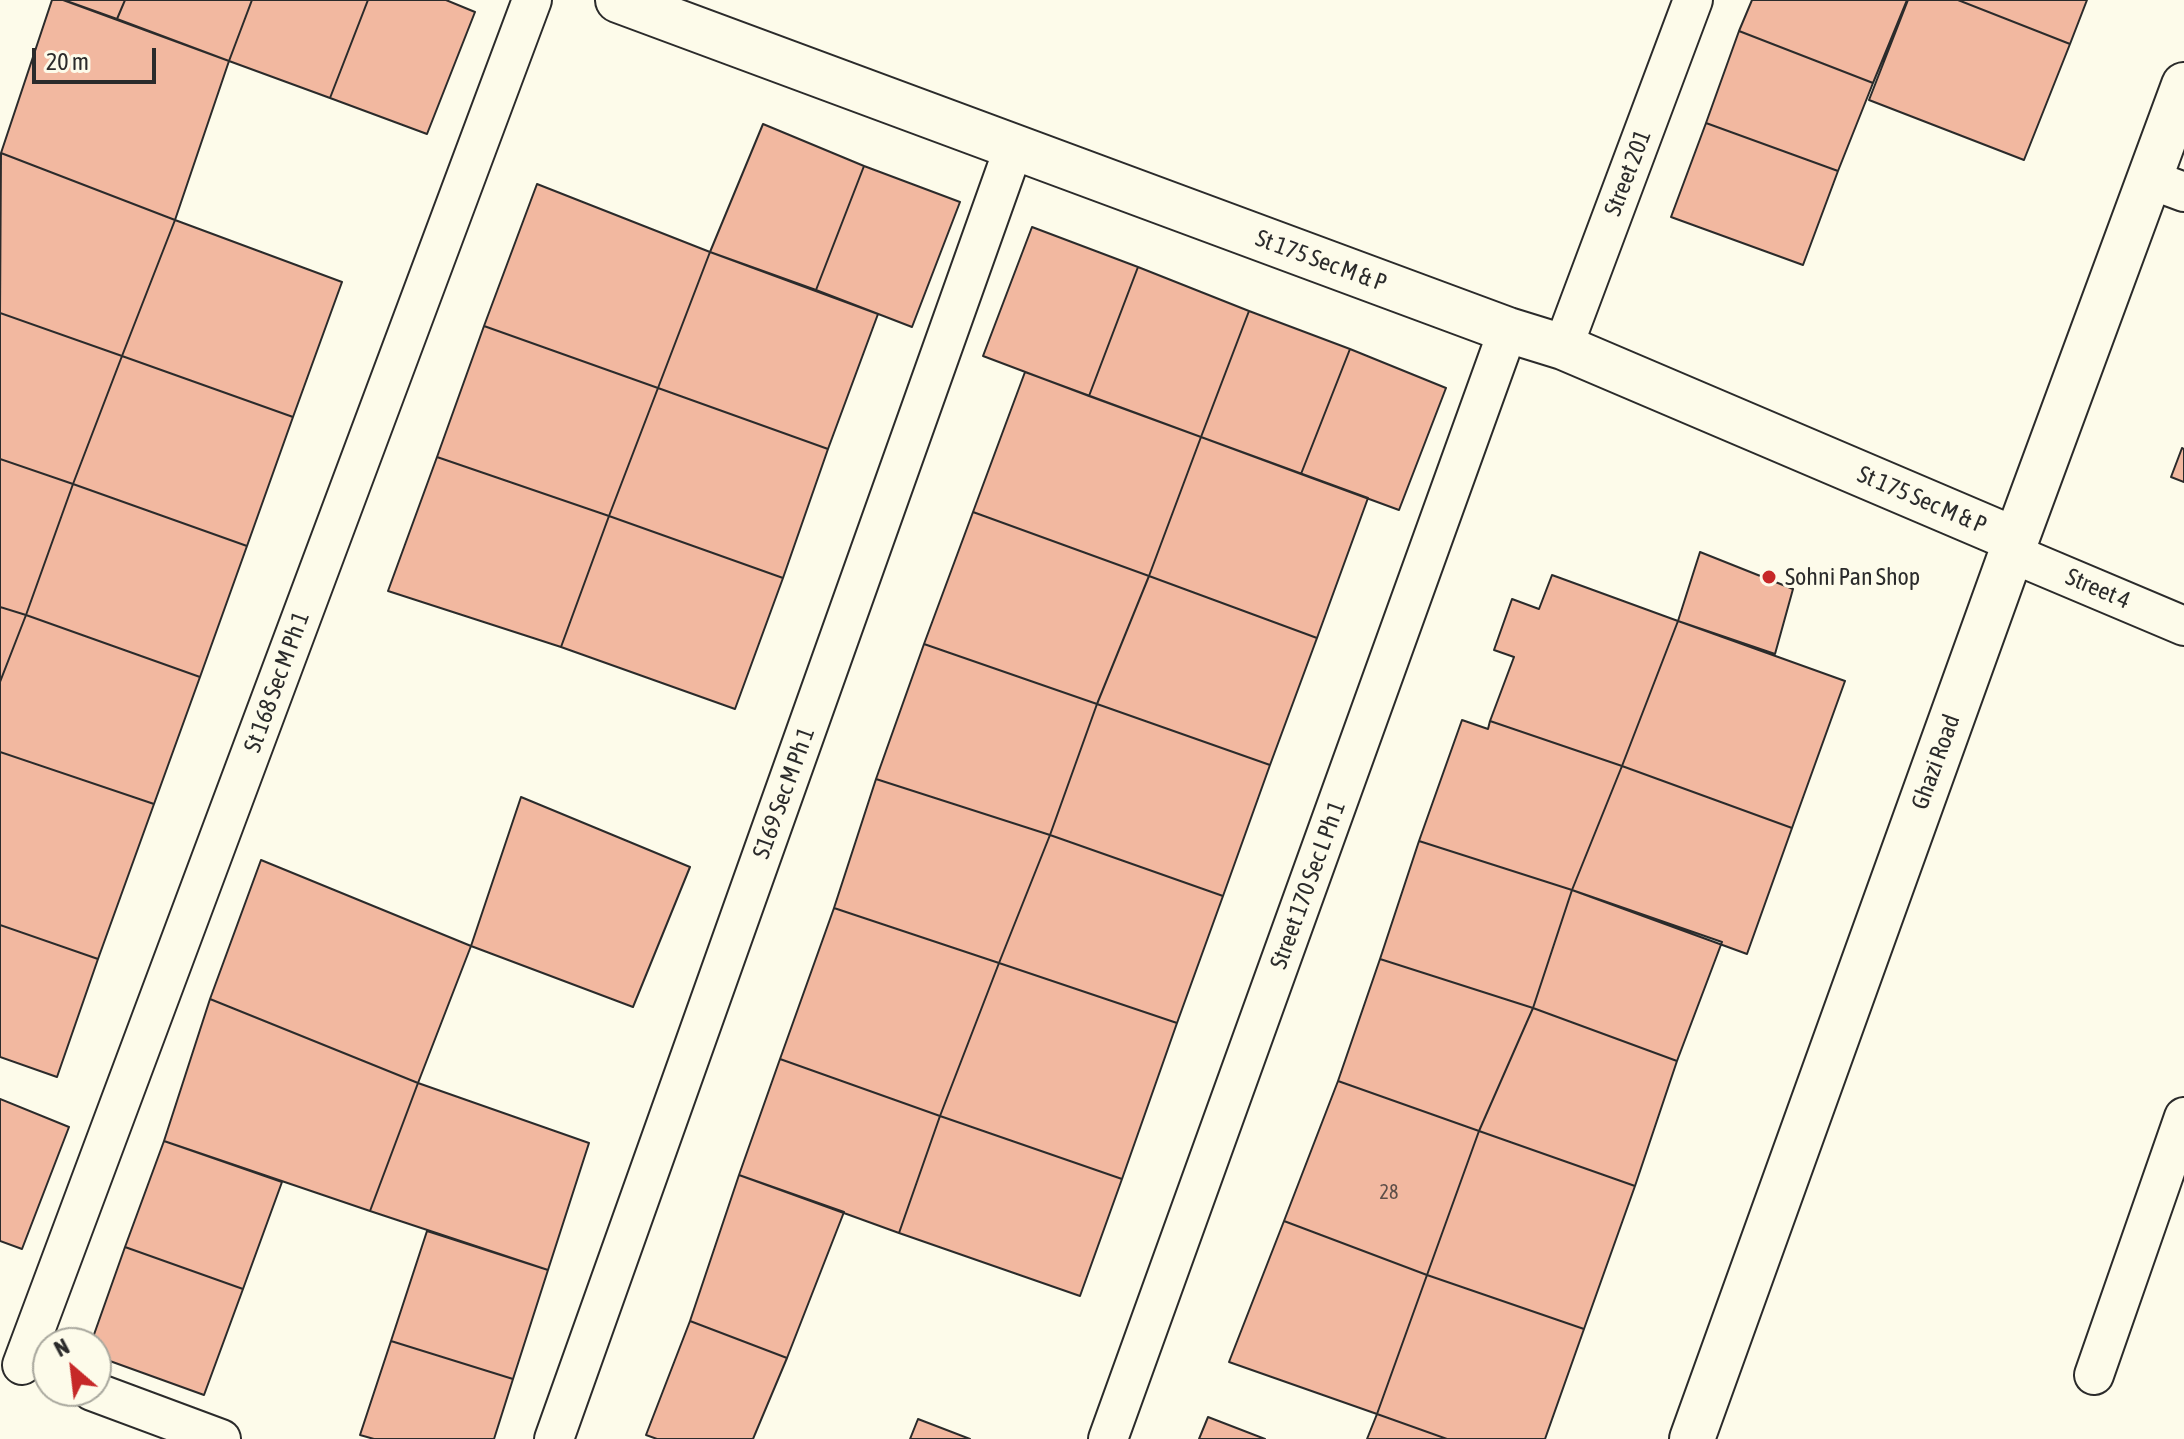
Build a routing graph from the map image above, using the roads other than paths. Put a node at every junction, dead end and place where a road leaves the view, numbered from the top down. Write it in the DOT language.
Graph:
graph roads {
  1 [pos="532,0"];
  2 [pos="618,0"];
  3 [pos="1693,0"];
  4 [pos="2184,85"];
  5 [pos="1014,147"];
  6 [pos="2167,186"];
  7 [pos="1508,330"];
  8 [pos="1563,347"];
  9 [pos="2014,546"];
  10 [pos="2184,626"];
  11 [pos="2184,1117"];
  12 [pos="23,1365"];
  13 [pos="2094,1375"];
  14 [pos="112,1398"];
  15 [pos="221,1439"];
  16 [pos="554,1439"];
  17 [pos="1108,1439"];
  18 [pos="1692,1439"];
  1 -- 12 [label="street, St 168 Sec M Ph 1"];
  2 -- 5 [label="street, St 175 Sec M & P"];
  3 -- 8 [label="street, Street 201"];
  4 -- 6 [label="street, Ghazi Road"];
  5 -- 7 [label="street, St 175 Sec M & P"];
  5 -- 16 [label="street, S169 Sec M Ph 1"];
  6 -- 9 [label="street, Ghazi Road"];
  7 -- 8 [label="street, St 175 Sec M & P"];
  7 -- 17 [label="street, Street 170 Sec L Ph 1"];
  8 -- 9 [label="street, St 175 Sec M & P"];
  9 -- 10 [label="street, Street 4"];
  9 -- 18 [label="street, Ghazi Road"];
  11 -- 13 [label="street"];
  14 -- 15 [label="street"];
}
